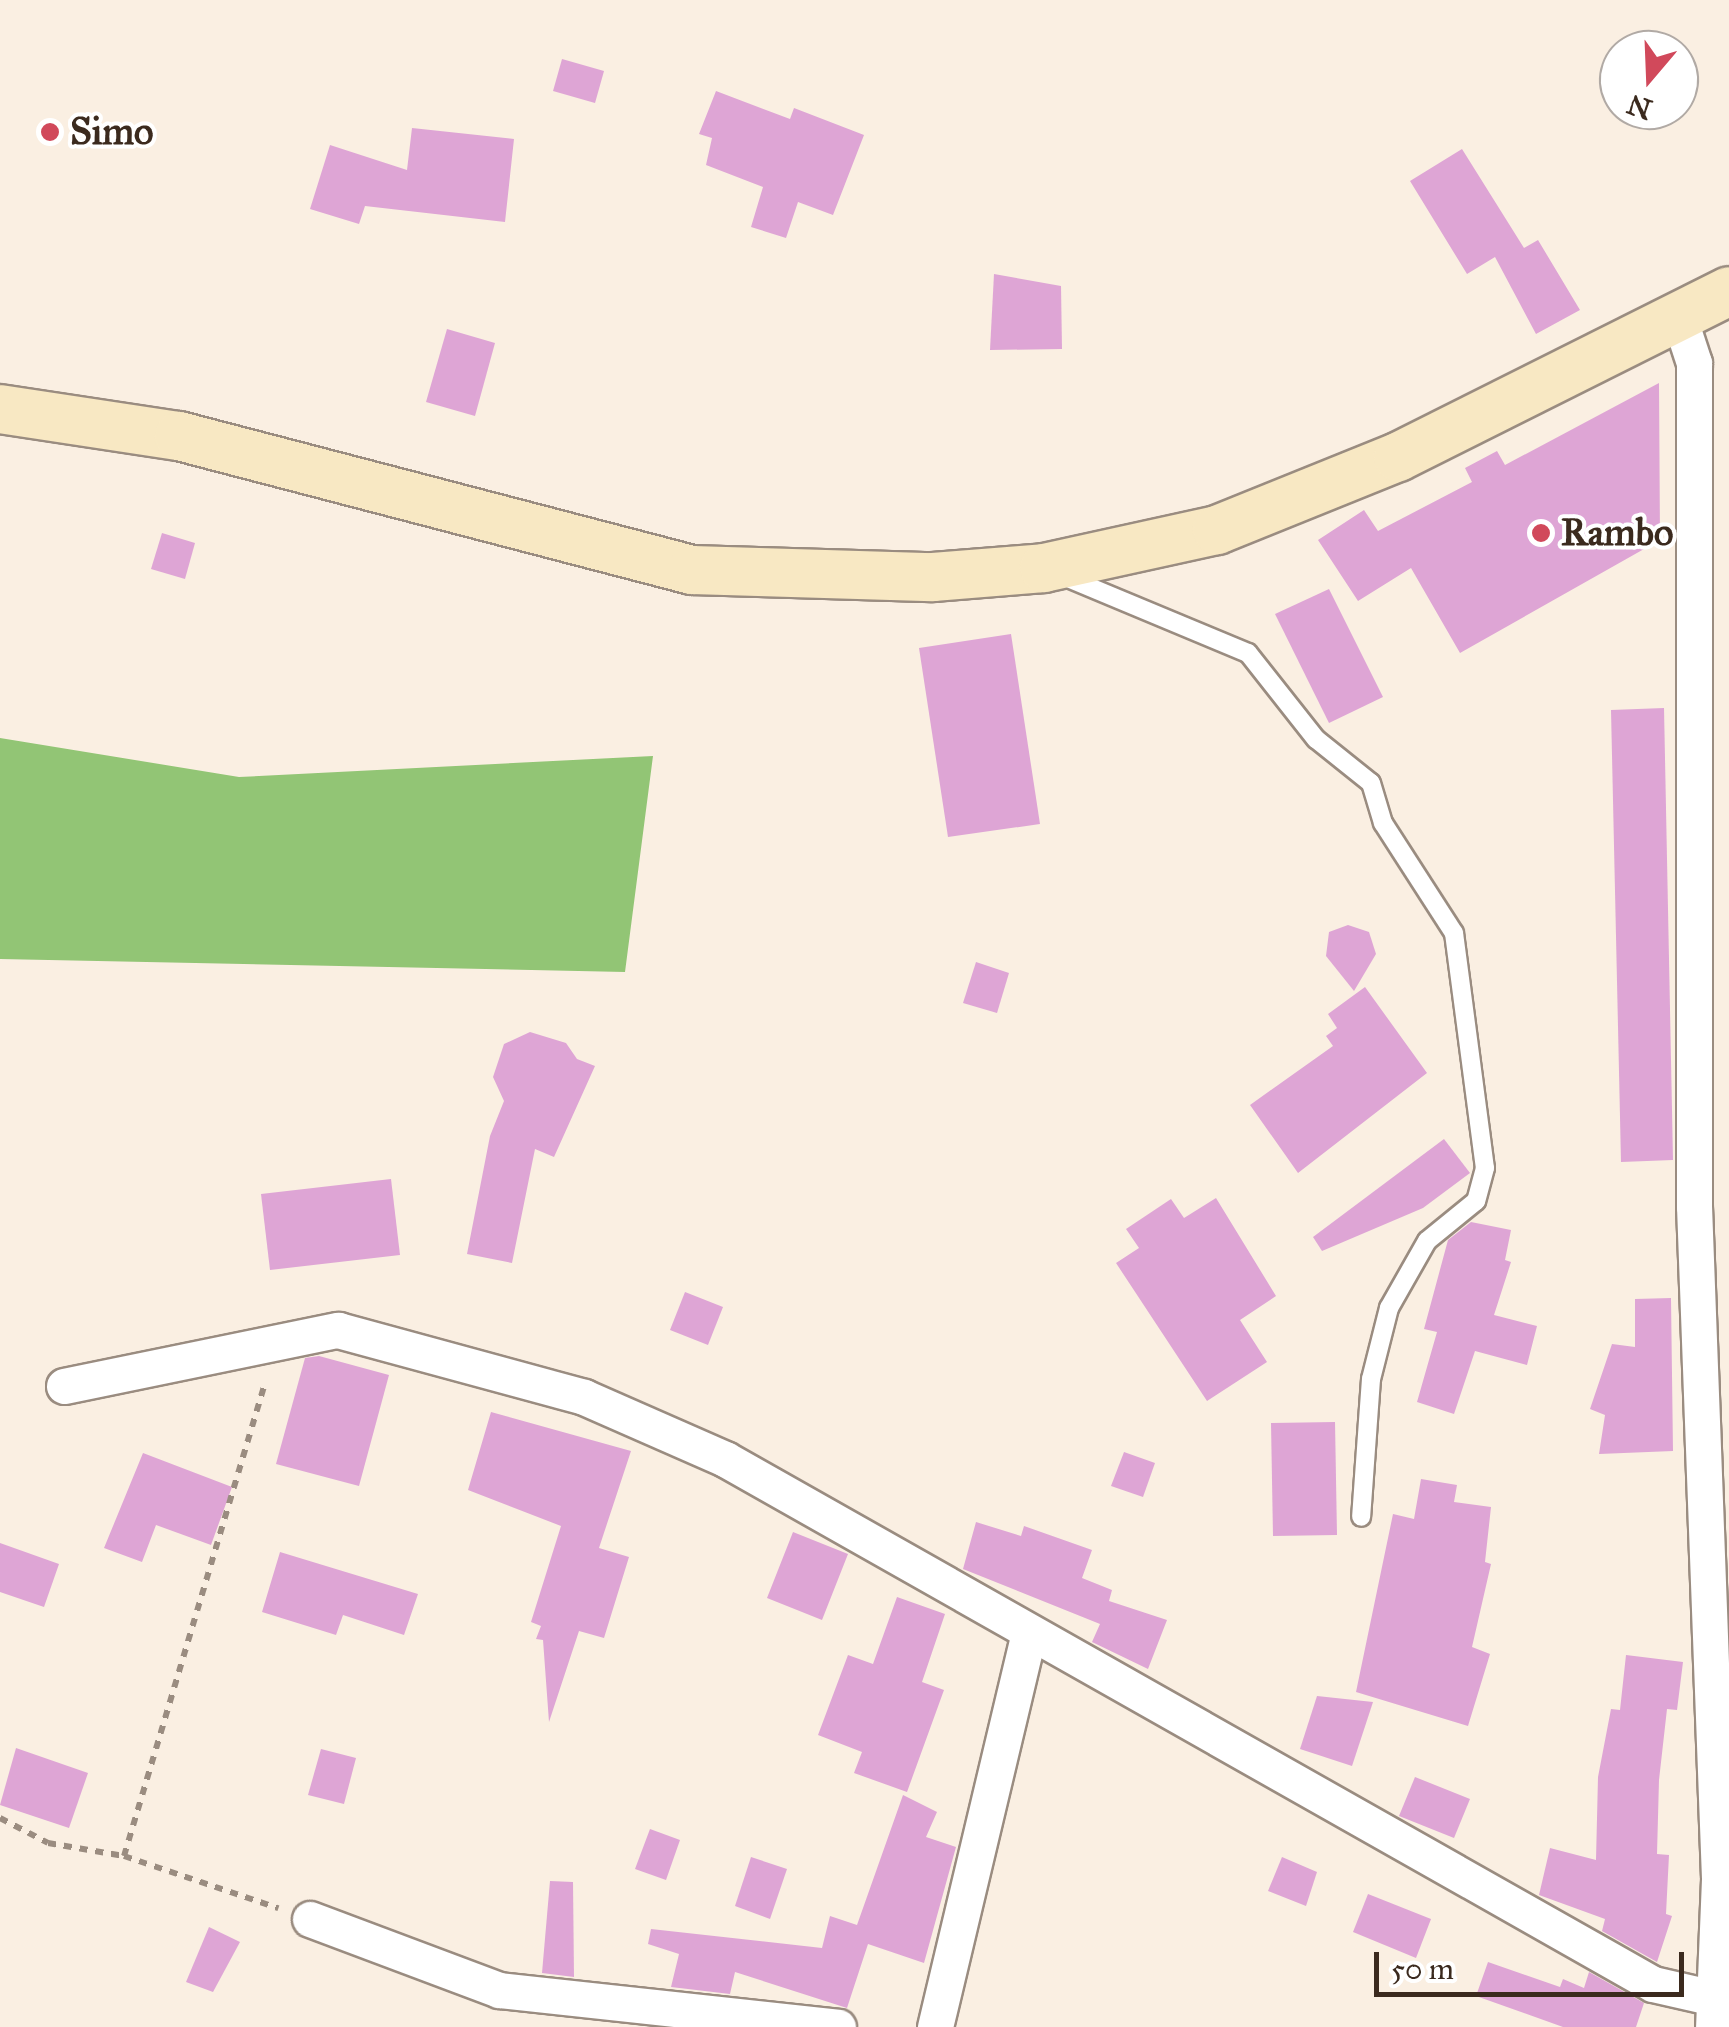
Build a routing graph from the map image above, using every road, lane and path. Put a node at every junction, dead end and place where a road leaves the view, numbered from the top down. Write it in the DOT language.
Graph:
graph roads {
  1 [pos="1729,291"];
  2 [pos="1679,317"];
  3 [pos="0,409"];
  4 [pos="1044,568"];
  5 [pos="1714,1330"];
  6 [pos="277,1342"];
  7 [pos="64,1386"];
  8 [pos="1361,1517"];
  9 [pos="1720,1632"];
  10 [pos="1029,1633"];
  11 [pos="0,1818"];
  12 [pos="124,1856"];
  13 [pos="310,1918"];
  14 [pos="1714,2013"];
  15 [pos="838,2027"];
  16 [pos="934,2027"];
  1 -- 2 [label="main road"];
  2 -- 4 [label="main road"];
  2 -- 5 [label="street"];
  3 -- 4 [label="main road"];
  4 -- 8 [label="lane"];
  5 -- 9 [label="street"];
  6 -- 7 [label="street"];
  6 -- 10 [label="street"];
  6 -- 12 [label="path"];
  9 -- 14 [label="street"];
  10 -- 14 [label="street"];
  10 -- 16 [label="street"];
  11 -- 12 [label="path"];
  12 -- 13 [label="path"];
  13 -- 15 [label="street"];
}
